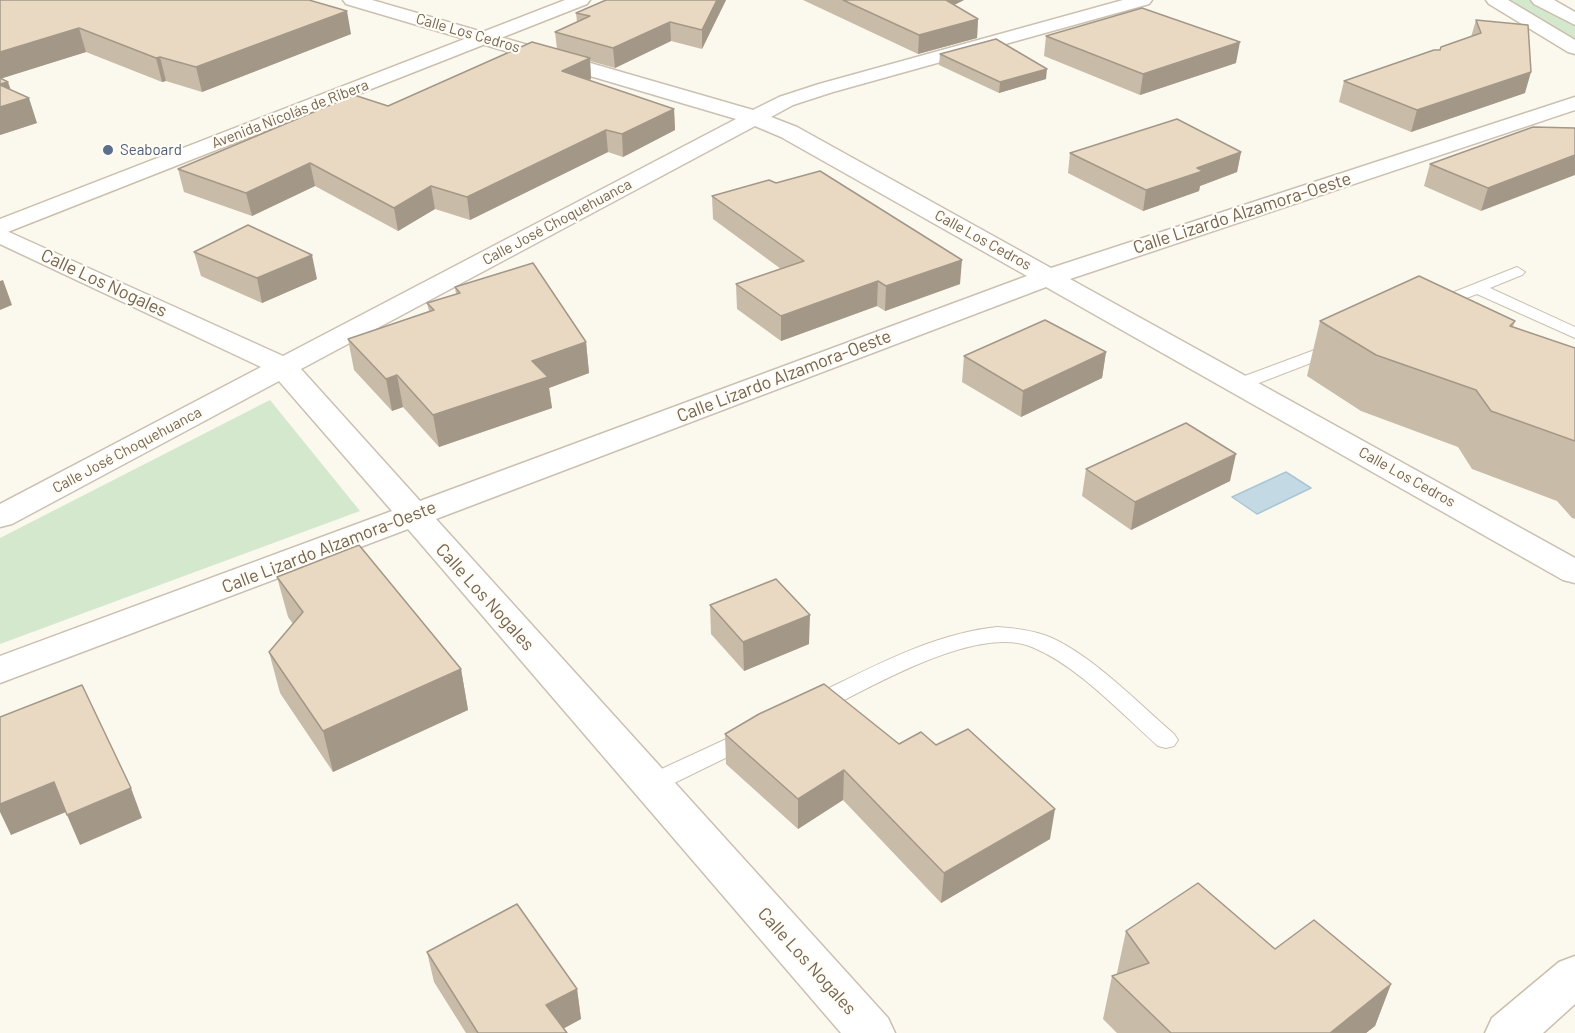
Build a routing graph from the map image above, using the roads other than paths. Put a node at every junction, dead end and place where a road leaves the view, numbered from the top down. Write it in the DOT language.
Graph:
graph roads {
  1 [pos="352,0"];
  2 [pos="581,0"];
  3 [pos="1143,0"];
  4 [pos="1495,0"];
  5 [pos="1540,0"];
  6 [pos="1575,19"];
  7 [pos="484,38"];
  8 [pos="1575,48"];
  9 [pos="1575,103"];
  10 [pos="753,118"];
  11 [pos="0,228"];
  12 [pos="0,235"];
  13 [pos="1517,272"];
  14 [pos="1049,277"];
  15 [pos="1477,288"];
  16 [pos="1446,320"];
  17 [pos="1575,333"];
  18 [pos="1354,339"];
  19 [pos="283,367"];
  20 [pos="1240,384"];
  21 [pos="412,516"];
  22 [pos="0,517"];
  23 [pos="1575,572"];
  24 [pos="0,670"];
  25 [pos="800,712"];
  26 [pos="769,727"];
  27 [pos="1166,740"];
  28 [pos="651,784"];
  29 [pos="1575,976"];
  30 [pos="871,1033"];
  31 [pos="1509,1033"];
  1 -- 7 [label="street, Calle Los Cedros"];
  2 -- 7 [label="street, Avenida Nicolás de Ribera"];
  3 -- 10 [label="street, Calle José Choquehuanca"];
  4 -- 8 [label="street"];
  5 -- 6 [label="street"];
  7 -- 10 [label="street, Calle Los Cedros"];
  7 -- 11 [label="street, Avenida Nicolás de Ribera"];
  9 -- 14 [label="street, Calle Lizardo Alzamora-Oeste"];
  10 -- 14 [label="street, Calle Los Cedros"];
  10 -- 19 [label="street, Calle José Choquehuanca"];
  12 -- 19 [label="street, Calle Los Nogales"];
  13 -- 15 [label="lane"];
  14 -- 20 [label="street, Calle Los Cedros"];
  14 -- 21 [label="street, Calle Lizardo Alzamora-Oeste"];
  15 -- 16 [label="lane"];
  15 -- 17 [label="lane"];
  18 -- 20 [label="lane"];
  19 -- 21 [label="street, Calle Los Nogales"];
  19 -- 22 [label="street, Calle José Choquehuanca"];
  20 -- 23 [label="street, Calle Los Cedros"];
  21 -- 24 [label="street, Calle Lizardo Alzamora-Oeste"];
  21 -- 28 [label="street, Calle Los Nogales"];
  25 -- 27 [label="lane"];
  26 -- 28 [label="lane"];
  28 -- 30 [label="street, Calle Los Nogales"];
  29 -- 31 [label="street"];
}
